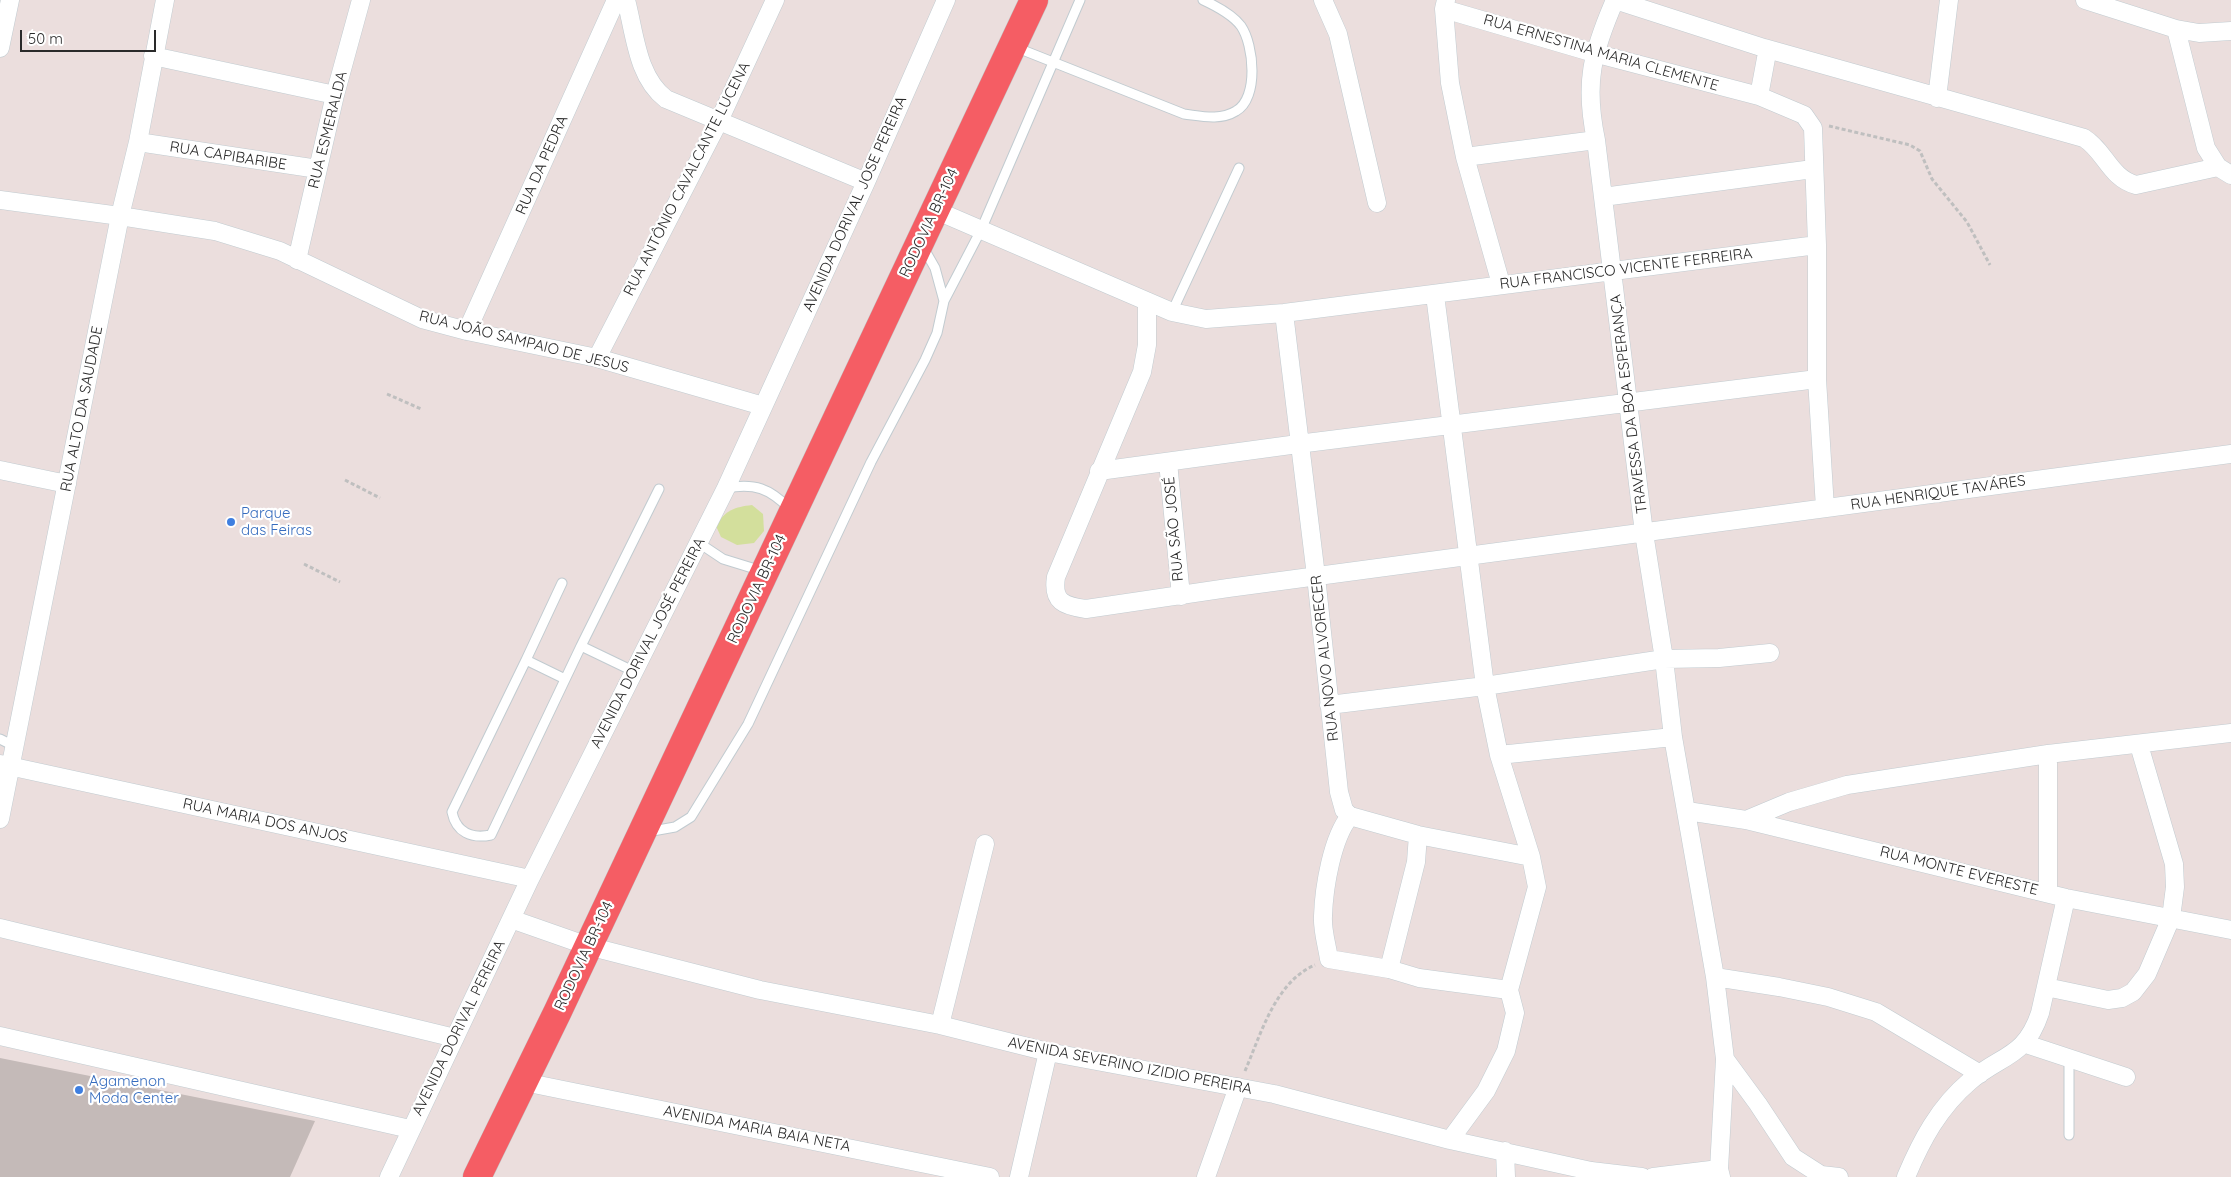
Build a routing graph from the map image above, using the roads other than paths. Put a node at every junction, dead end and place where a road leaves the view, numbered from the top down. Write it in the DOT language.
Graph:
graph roads {
  1 [pos="10,0"];
  2 [pos="165,0"];
  3 [pos="361,0"];
  4 [pos="616,0"];
  5 [pos="626,0"];
  6 [pos="775,0"];
  7 [pos="946,0"];
  8 [pos="1034,0"];
  9 [pos="1080,0"];
  10 [pos="1203,0"];
  11 [pos="1323,0"];
  12 [pos="1615,0"];
  13 [pos="1949,0"];
  14 [pos="2085,0"];
  15 [pos="1445,5"];
  16 [pos="2176,29"];
  17 [pos="2231,31"];
  18 [pos="1012,46"];
  19 [pos="0,48"];
  20 [pos="1764,48"];
  21 [pos="1594,53"];
  22 [pos="153,56"];
  23 [pos="1054,63"];
  24 [pos="334,95"];
  25 [pos="1759,96"];
  26 [pos="1937,98"];
  27 [pos="718,123"];
  28 [pos="1596,140"];
  29 [pos="138,142"];
  30 [pos="1465,157"];
  31 [pos="1239,168"];
  32 [pos="1813,169"];
  33 [pos="318,170"];
  34 [pos="2224,171"];
  35 [pos="866,182"];
  36 [pos="1603,197"];
  37 [pos="0,200"];
  38 [pos="1377,203"];
  39 [pos="935,210"];
  40 [pos="120,216"];
  41 [pos="981,230"];
  42 [pos="920,242"];
  43 [pos="1817,245"];
  44 [pos="297,260"];
  45 [pos="1612,270"];
  46 [pos="1501,284"];
  47 [pos="1435,295"];
  48 [pos="944,301"];
  49 [pos="1147,302"];
  50 [pos="1172,312"];
  51 [pos="1284,313"];
  52 [pos="467,331"];
  53 [pos="597,358"];
  54 [pos="1817,379"];
  55 [pos="1629,403"];
  56 [pos="763,406"];
  57 [pos="1453,426"];
  58 [pos="1298,444"];
  59 [pos="2231,454"];
  60 [pos="1168,462"];
  61 [pos="0,470"];
  62 [pos="1099,471"];
  63 [pos="67,484"];
  64 [pos="726,488"];
  65 [pos="659,489"];
  66 [pos="1825,508"];
  67 [pos="793,512"];
  68 [pos="1644,533"];
  69 [pos="699,543"];
  70 [pos="1469,555"];
  71 [pos="765,572"];
  72 [pos="1316,576"];
  73 [pos="562,583"];
  74 [pos="1180,596"];
  75 [pos="581,646"];
  76 [pos="1770,653"];
  77 [pos="1664,659"];
  78 [pos="526,660"];
  79 [pos="633,671"];
  80 [pos="565,679"];
  81 [pos="1486,686"];
  82 [pos="1329,705"];
  83 [pos="2231,733"];
  84 [pos="1674,737"];
  85 [pos="7,742"];
  86 [pos="2139,744"];
  87 [pos="2048,754"];
  88 [pos="1499,755"];
  89 [pos="5,765"];
  90 [pos="1687,811"];
  91 [pos="1350,816"];
  92 [pos="0,819"];
  93 [pos="1746,820"];
  94 [pos="642,833"];
  95 [pos="1418,835"];
  96 [pos="985,844"];
  97 [pos="1530,857"];
  98 [pos="530,879"];
  99 [pos="2048,893"];
  100 [pos="2066,898"];
  101 [pos="2171,918"];
  102 [pos="511,919"];
  103 [pos="0,928"];
  104 [pos="2231,930"];
  105 [pos="588,946"];
  106 [pos="1389,969"];
  107 [pos="1715,976"];
  108 [pos="2046,987"];
  109 [pos="1509,990"];
  110 [pos="940,1025"];
  111 [pos="0,1036"];
  112 [pos="455,1038"];
  113 [pos="2026,1044"];
  114 [pos="1048,1052"];
  115 [pos="2070,1058"];
  116 [pos="1724,1059"];
  117 [pos="1980,1074"];
  118 [pos="2126,1077"];
  119 [pos="524,1082"];
  120 [pos="1238,1087"];
  121 [pos="410,1130"];
  122 [pos="2069,1135"];
  123 [pos="1450,1140"];
  124 [pos="1505,1151"];
  125 [pos="1720,1173"];
  126 [pos="389,1177"];
  127 [pos="477,1177"];
  128 [pos="990,1177"];
  129 [pos="1018,1177"];
  130 [pos="1206,1177"];
  131 [pos="1506,1177"];
  132 [pos="1642,1177"];
  133 [pos="1653,1177"];
  134 [pos="1839,1177"];
  135 [pos="1906,1177"];
  1 -- 19 [label="street"];
  2 -- 22 [label="street, RUA ALTO DA SAUDADE"];
  3 -- 24 [label="street, RUA ESMERALDA"];
  4 -- 52 [label="street, RUA DA PEDRA"];
  5 -- 27 [label="street"];
  6 -- 27 [label="street, RUA ANTÔNIO CAVALCANTE LUCENA"];
  7 -- 35 [label="street, AVENIDA DORIVAL JOSE PEREIRA"];
  8 -- 18 [label="highway, RODOVIA BR-104"];
  9 -- 23 [label="lane"];
  10 -- 23 [label="lane"];
  11 -- 38 [label="street"];
  12 -- 20 [label="street"];
  12 -- 21 [label="street, TRAVESSA DA BOA ESPERANÇA"];
  13 -- 26 [label="street"];
  14 -- 16 [label="street"];
  15 -- 21 [label="street, RUA ERNESTINA MARIA CLEMENTE"];
  15 -- 30 [label="street"];
  16 -- 17 [label="street"];
  16 -- 34 [label="street"];
  18 -- 23 [label="lane"];
  18 -- 39 [label="highway, RODOVIA BR-104"];
  20 -- 25 [label="street"];
  20 -- 26 [label="street"];
  21 -- 25 [label="street, RUA ERNESTINA MARIA CLEMENTE"];
  21 -- 28 [label="street, TRAVESSA DA BOA ESPERANÇA"];
  22 -- 24 [label="street"];
  22 -- 29 [label="street, RUA ALTO DA SAUDADE"];
  23 -- 41 [label="lane"];
  24 -- 33 [label="street, RUA ESMERALDA"];
  25 -- 32 [label="street, RUA ERNESTINA MARIA CLEMENTE"];
  26 -- 34 [label="street"];
  27 -- 35 [label="street"];
  27 -- 53 [label="street, RUA ANTÔNIO CAVALCANTE LUCENA"];
  28 -- 30 [label="street"];
  28 -- 36 [label="street, TRAVESSA DA BOA ESPERANÇA"];
  29 -- 33 [label="street, RUA CAPIBARIBE"];
  29 -- 40 [label="street, RUA ALTO DA SAUDADE"];
  30 -- 46 [label="street"];
  31 -- 50 [label="lane"];
  32 -- 36 [label="street"];
  32 -- 43 [label="street"];
  33 -- 44 [label="street, RUA ESMERALDA"];
  35 -- 56 [label="street, AVENIDA DORIVAL JOSE PEREIRA"];
  36 -- 45 [label="street, TRAVESSA DA BOA ESPERANÇA"];
  37 -- 40 [label="street, RUA JOÃO SAMPAIO DE JESUS"];
  39 -- 41 [label="street, RUA FRANCISCO VICENTE FERREIRA"];
  39 -- 42 [label="highway, RODOVIA BR-104"];
  40 -- 44 [label="street, RUA JOÃO SAMPAIO DE JESUS"];
  40 -- 63 [label="street, RUA ALTO DA SAUDADE"];
  41 -- 48 [label="lane"];
  41 -- 49 [label="street, RUA FRANCISCO VICENTE FERREIRA"];
  42 -- 48 [label="lane"];
  42 -- 67 [label="highway, RODOVIA BR-104"];
  43 -- 45 [label="street, RUA FRANCISCO VICENTE FERREIRA"];
  43 -- 54 [label="street"];
  44 -- 52 [label="street, RUA JOÃO SAMPAIO DE JESUS"];
  45 -- 46 [label="street, RUA FRANCISCO VICENTE FERREIRA"];
  45 -- 55 [label="street, TRAVESSA DA BOA ESPERANÇA"];
  46 -- 47 [label="street, RUA FRANCISCO VICENTE FERREIRA"];
  47 -- 51 [label="street, RUA FRANCISCO VICENTE FERREIRA"];
  47 -- 57 [label="street"];
  48 -- 94 [label="lane"];
  49 -- 50 [label="street, RUA FRANCISCO VICENTE FERREIRA"];
  49 -- 62 [label="street, RUA HENRIQUE TAVÁRES"];
  50 -- 51 [label="street, RUA FRANCISCO VICENTE FERREIRA"];
  51 -- 58 [label="street, RUA NOVO ALVORECER"];
  52 -- 53 [label="street, RUA JOÃO SAMPAIO DE JESUS"];
  53 -- 56 [label="street, RUA JOÃO SAMPAIO DE JESUS"];
  54 -- 55 [label="street"];
  54 -- 66 [label="street"];
  55 -- 57 [label="street"];
  55 -- 68 [label="street, TRAVESSA DA BOA ESPERANÇA"];
  56 -- 64 [label="street, AVENIDA DORIVAL JOSÉ PEREIRA"];
  57 -- 58 [label="street"];
  57 -- 70 [label="street"];
  58 -- 60 [label="street"];
  58 -- 72 [label="street, RUA NOVO ALVORECER"];
  59 -- 66 [label="street, RUA HENRIQUE TAVÁRES"];
  60 -- 62 [label="street"];
  60 -- 74 [label="street, RUA SÃO JOSÉ"];
  61 -- 63 [label="street"];
  62 -- 74 [label="street, RUA HENRIQUE TAVÁRES"];
  63 -- 85 [label="street, RUA ALTO DA SAUDADE"];
  64 -- 67 [label="lane"];
  64 -- 69 [label="street, AVENIDA DORIVAL JOSÉ PEREIRA"];
  65 -- 75 [label="lane"];
  66 -- 68 [label="street, RUA HENRIQUE TAVÁRES"];
  67 -- 71 [label="highway, RODOVIA BR-104"];
  68 -- 70 [label="street, RUA HENRIQUE TAVÁRES"];
  68 -- 77 [label="street, TRAVESSA DA BOA ESPERANÇA"];
  69 -- 71 [label="lane"];
  69 -- 79 [label="street, AVENIDA DORIVAL JOSÉ PEREIRA"];
  70 -- 72 [label="street, RUA HENRIQUE TAVÁRES"];
  70 -- 81 [label="street"];
  71 -- 94 [label="highway, RODOVIA BR-104"];
  72 -- 74 [label="street, RUA HENRIQUE TAVÁRES"];
  72 -- 82 [label="street, RUA NOVO ALVORECER"];
  73 -- 78 [label="lane"];
  75 -- 79 [label="lane"];
  75 -- 80 [label="lane"];
  76 -- 77 [label="street"];
  77 -- 81 [label="street"];
  77 -- 84 [label="street, TRAVESSA DA BOA ESPERANÇA"];
  78 -- 80 [label="lane"];
  78 -- 80 [label="lane"];
  79 -- 98 [label="street, AVENIDA DORIVAL JOSÉ PEREIRA"];
  81 -- 82 [label="street"];
  81 -- 88 [label="street"];
  82 -- 91 [label="street, RUA NOVO ALVORECER"];
  83 -- 86 [label="street"];
  84 -- 88 [label="street"];
  84 -- 90 [label="street, TRAVESSA DA BOA ESPERANÇA"];
  85 -- 89 [label="street, RUA ALTO DA SAUDADE"];
  86 -- 87 [label="street"];
  86 -- 101 [label="street"];
  87 -- 93 [label="street"];
  87 -- 99 [label="street"];
  88 -- 97 [label="street"];
  89 -- 92 [label="street, RUA ALTO DA SAUDADE"];
  89 -- 98 [label="street, RUA MARIA DOS ANJOS"];
  90 -- 93 [label="street, RUA MONTE EVERESTE"];
  90 -- 107 [label="street, TRAVESSA DA BOA ESPERANÇA"];
  91 -- 95 [label="street"];
  91 -- 106 [label="street"];
  93 -- 99 [label="street, RUA MONTE EVERESTE"];
  94 -- 105 [label="highway, RODOVIA BR-104"];
  95 -- 97 [label="street"];
  95 -- 106 [label="street"];
  96 -- 110 [label="street"];
  97 -- 109 [label="street"];
  98 -- 102 [label="street, AVENIDA DORIVAL PEREIRA"];
  99 -- 100 [label="street, RUA MONTE EVERESTE"];
  100 -- 101 [label="street, RUA MONTE EVERESTE"];
  100 -- 108 [label="street"];
  101 -- 104 [label="street, RUA MONTE EVERESTE"];
  101 -- 108 [label="street"];
  102 -- 105 [label="street, AVENIDA SEVERINO IZIDIO PEREIRA"];
  102 -- 112 [label="street, AVENIDA DORIVAL PEREIRA"];
  103 -- 112 [label="street"];
  105 -- 110 [label="street, AVENIDA SEVERINO IZIDIO PEREIRA"];
  105 -- 119 [label="highway, RODOVIA BR-104"];
  106 -- 109 [label="street"];
  107 -- 116 [label="street, TRAVESSA DA BOA ESPERANÇA"];
  107 -- 117 [label="street"];
  108 -- 113 [label="street"];
  109 -- 123 [label="street"];
  110 -- 114 [label="street, AVENIDA SEVERINO IZIDIO PEREIRA"];
  111 -- 121 [label="street"];
  112 -- 121 [label="street, AVENIDA DORIVAL PEREIRA"];
  113 -- 115 [label="street"];
  113 -- 117 [label="street"];
  114 -- 120 [label="street, AVENIDA SEVERINO IZIDIO PEREIRA"];
  114 -- 129 [label="street"];
  115 -- 118 [label="street"];
  115 -- 122 [label="lane"];
  116 -- 125 [label="street, TRAVESSA DA BOA ESPERANÇA"];
  116 -- 134 [label="street"];
  117 -- 135 [label="street"];
  119 -- 127 [label="highway, RODOVIA BR-104"];
  119 -- 128 [label="street, AVENIDA MARIA BAIA NETA"];
  120 -- 123 [label="street, AVENIDA SEVERINO IZIDIO PEREIRA"];
  120 -- 130 [label="street"];
  121 -- 126 [label="street, AVENIDA DORIVAL PEREIRA"];
  123 -- 124 [label="street, AVENIDA SEVERINO IZIDIO PEREIRA"];
  124 -- 131 [label="street"];
  124 -- 132 [label="street, AVENIDA SEVERINO IZIDIO PEREIRA"];
  125 -- 133 [label="street"];
}
